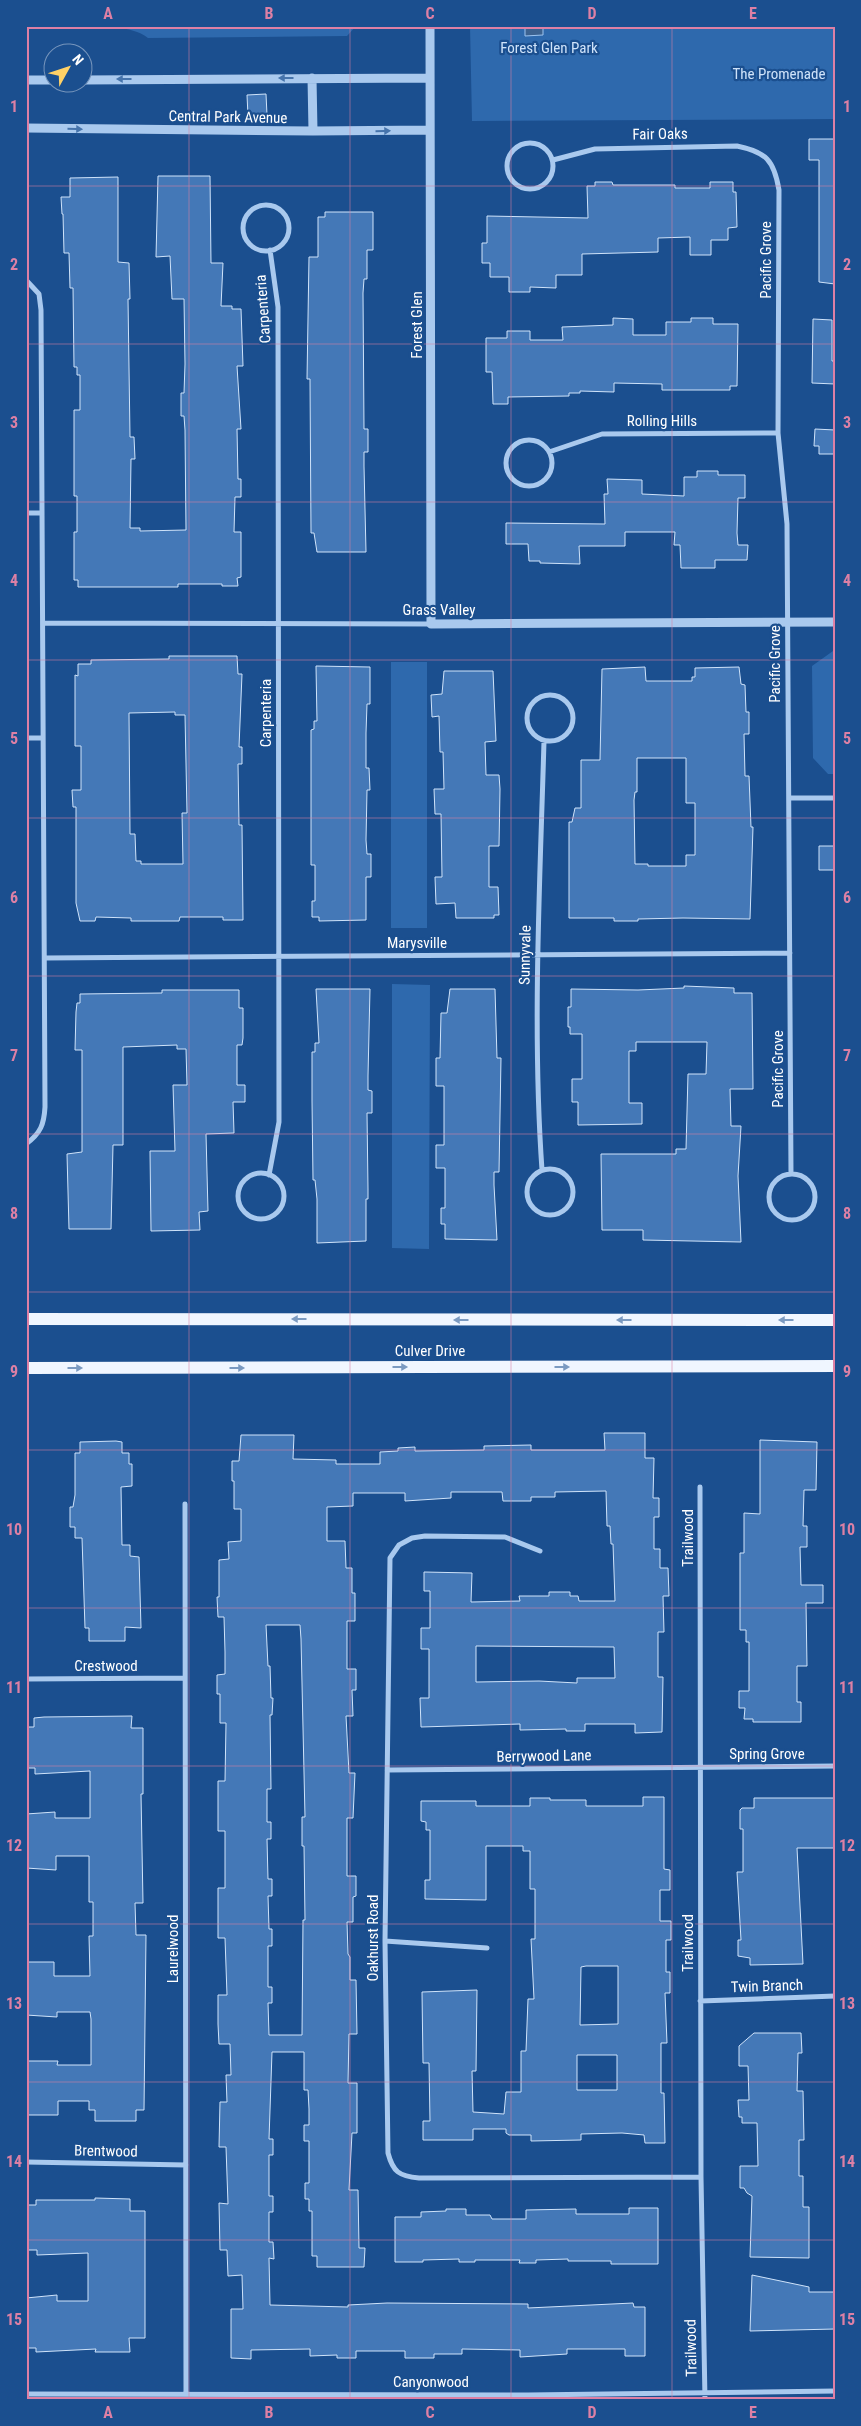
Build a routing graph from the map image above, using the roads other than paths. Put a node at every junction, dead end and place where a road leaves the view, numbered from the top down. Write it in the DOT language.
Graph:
graph roads {
  1 [pos="430,26"];
  2 [pos="312,78"];
  3 [pos="429,78"];
  4 [pos="26,80"];
  5 [pos="42,80"];
  6 [pos="92,80"];
  7 [pos="26,128"];
  8 [pos="430,130"];
  9 [pos="313,132"];
  10 [pos="768,158"];
  11 [pos="552,160"];
  12 [pos="270,250"];
  13 [pos="29,282"];
  14 [pos="778,433"];
  15 [pos="549,452"];
  16 [pos="26,513"];
  17 [pos="42,513"];
  18 [pos="278,622"];
  19 [pos="788,622"];
  20 [pos="835,622"];
  21 [pos="43,623"];
  22 [pos="431,624"];
  23 [pos="26,738"];
  24 [pos="43,738"];
  25 [pos="544,741"];
  26 [pos="789,798"];
  27 [pos="835,798"];
  28 [pos="790,953"];
  29 [pos="537,955"];
  30 [pos="279,957"];
  31 [pos="45,958"];
  32 [pos="26,1144"];
  33 [pos="542,1170"];
  34 [pos="791,1174"];
  35 [pos="269,1175"];
  36 [pos="26,1319"];
  37 [pos="835,1320"];
  38 [pos="835,1366"];
  39 [pos="26,1368"];
  40 [pos="700,1487"];
  41 [pos="185,1504"];
  42 [pos="540,1551"];
  43 [pos="185,1678"];
  44 [pos="26,1679"];
  45 [pos="835,1766"];
  46 [pos="700,1767"];
  47 [pos="387,1770"];
  48 [pos="385,1941"];
  49 [pos="487,1948"];
  50 [pos="835,1996"];
  51 [pos="700,2001"];
  52 [pos="26,2162"];
  53 [pos="186,2165"];
  54 [pos="701,2177"];
  55 [pos="705,2391"];
  56 [pos="835,2391"];
  57 [pos="26,2394"];
  58 [pos="186,2394"];
  59 [pos="528,2397"];
  60 [pos="705,2400"];
  1 -- 3 [label="street, Forest Glen"];
  2 -- 3 [label="street"];
  2 -- 6 [label="street, one-way"];
  2 -- 9 [label="street"];
  3 -- 8 [label="street, Forest Glen"];
  4 -- 5 [label="street"];
  7 -- 9 [label="street, Central Park Avenue, one-way"];
  9 -- 8 [label="street, Central Park Avenue, one-way"];
  8 -- 22 [label="street, Forest Glen"];
  10 -- 11 [label="street, Fair Oaks"];
  10 -- 14 [label="street, Pacific Grove"];
  11 -- 11 [label="street"];
  12 -- 12 [label="street"];
  12 -- 18 [label="street, Carpenteria"];
  13 -- 17 [label="street"];
  14 -- 15 [label="street, Rolling Hills"];
  14 -- 19 [label="street, Pacific Grove"];
  15 -- 15 [label="street"];
  16 -- 17 [label="street"];
  17 -- 21 [label="street"];
  18 -- 21 [label="street, Grass Valley"];
  18 -- 22 [label="street, Grass Valley"];
  18 -- 30 [label="street, Carpenteria"];
  19 -- 20 [label="street, Grass Valley"];
  19 -- 22 [label="street, Grass Valley"];
  19 -- 26 [label="street, Pacific Grove"];
  21 -- 24 [label="street"];
  23 -- 24 [label="street"];
  24 -- 31 [label="street"];
  25 -- 25 [label="street"];
  25 -- 29 [label="street, Sunnyvale"];
  26 -- 27 [label="street"];
  26 -- 28 [label="street, Pacific Grove"];
  28 -- 29 [label="street, Marysville"];
  28 -- 34 [label="street, Pacific Grove"];
  29 -- 30 [label="street, Marysville"];
  29 -- 33 [label="street, Sunnyvale"];
  30 -- 31 [label="street, Marysville"];
  30 -- 35 [label="street, Carpenteria"];
  31 -- 32 [label="street"];
  33 -- 33 [label="street"];
  34 -- 34 [label="street"];
  35 -- 35 [label="street"];
  37 -- 36 [label="main road, Culver Drive, one-way"];
  39 -- 38 [label="main road, Culver Drive, one-way"];
  40 -- 46 [label="street, Trailwood"];
  41 -- 43 [label="street, Laurelwood"];
  42 -- 47 [label="street, Oakhurst Road"];
  43 -- 44 [label="street, Crestwood"];
  43 -- 53 [label="street, Laurelwood"];
  45 -- 46 [label="street, Spring Grove"];
  46 -- 47 [label="street, Berrywood Lane"];
  46 -- 51 [label="street, Trailwood"];
  47 -- 48 [label="street, Oakhurst Road"];
  48 -- 49 [label="street"];
  48 -- 54 [label="street, Oakhurst Road"];
  50 -- 51 [label="street, Twin Branch"];
  51 -- 54 [label="street, Trailwood"];
  52 -- 53 [label="street, Brentwood"];
  53 -- 58 [label="street, Laurelwood"];
  54 -- 55 [label="street, Trailwood"];
  55 -- 56 [label="street, Canyonwood"];
  55 -- 59 [label="street, Canyonwood"];
  55 -- 60 [label="street, Trailwood"];
  57 -- 58 [label="street, Canyonwood"];
  58 -- 59 [label="street, Canyonwood"];
}
